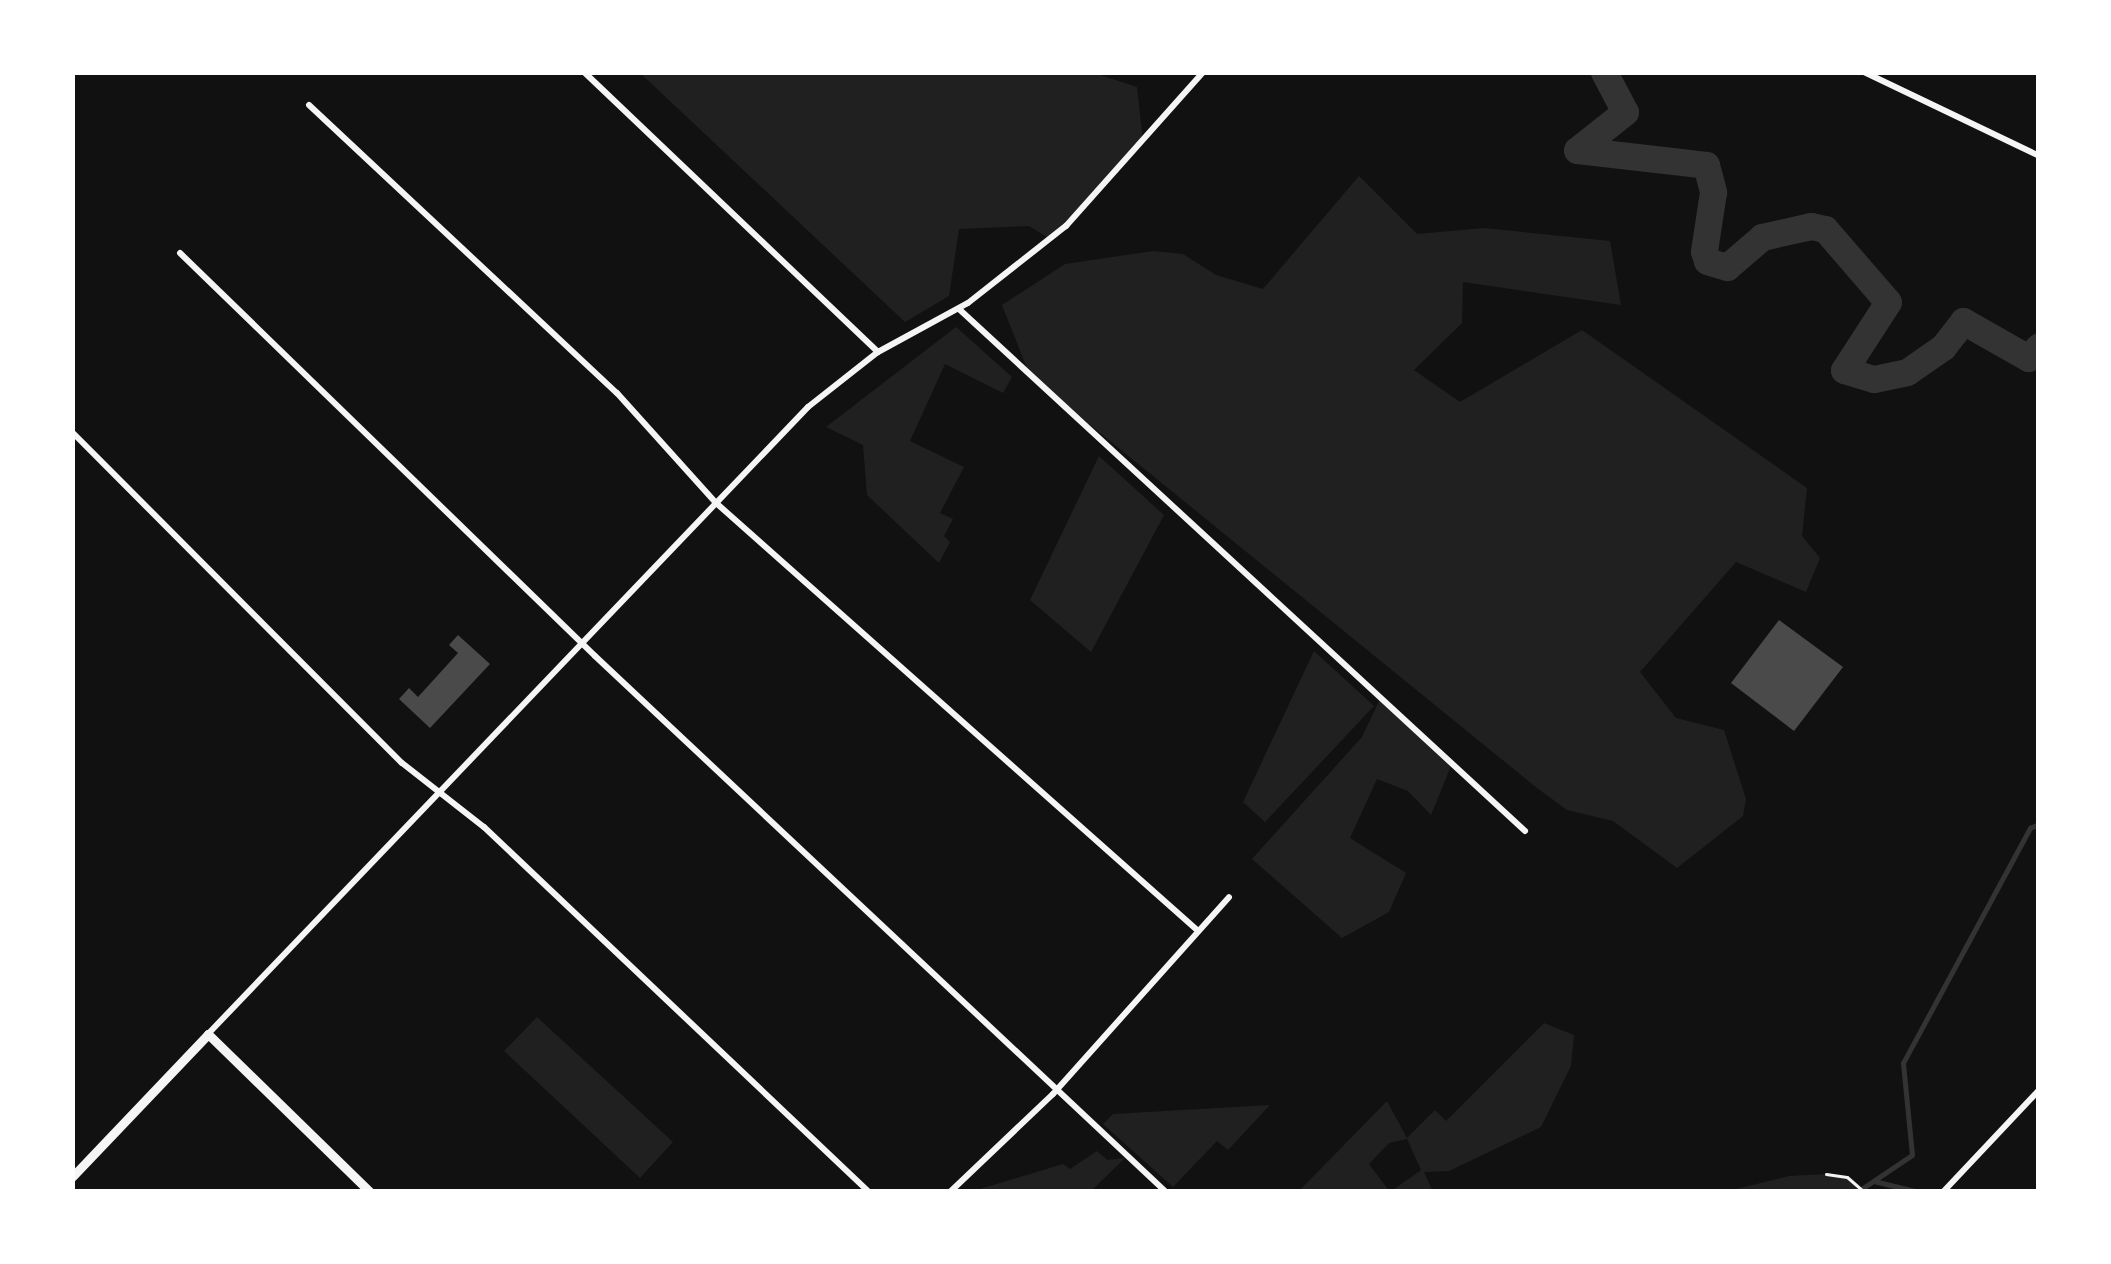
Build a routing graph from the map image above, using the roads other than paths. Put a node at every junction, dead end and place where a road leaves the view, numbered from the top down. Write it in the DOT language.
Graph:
graph roads {
  1 [pos="584,72"];
  2 [pos="1204,72"];
  3 [pos="1864,72"];
  4 [pos="309,105"];
  5 [pos="2039,156"];
  6 [pos="180,253"];
  7 [pos="959,309"];
  8 [pos="878,352"];
  9 [pos="72,432"];
  10 [pos="715,502"];
  11 [pos="582,644"];
  12 [pos="437,793"];
  13 [pos="1525,831"];
  14 [pos="1229,897"];
  15 [pos="1197,930"];
  16 [pos="208,1034"];
  17 [pos="1058,1088"];
  18 [pos="2039,1090"];
  19 [pos="72,1177"];
  20 [pos="370,1192"];
  21 [pos="869,1192"];
  22 [pos="950,1192"];
  23 [pos="1166,1192"];
  24 [pos="1943,1192"];
  1 -- 8 [label="street"];
  2 -- 7 [label="street"];
  3 -- 5 [label="street"];
  4 -- 10 [label="street"];
  6 -- 11 [label="street"];
  7 -- 8 [label="street"];
  7 -- 13 [label="street"];
  8 -- 10 [label="street"];
  9 -- 12 [label="street"];
  10 -- 11 [label="street"];
  10 -- 15 [label="street"];
  11 -- 12 [label="street"];
  11 -- 17 [label="street"];
  12 -- 16 [label="street"];
  12 -- 21 [label="street"];
  14 -- 15 [label="street"];
  15 -- 17 [label="street"];
  16 -- 19 [label="street"];
  16 -- 20 [label="street"];
  17 -- 22 [label="street"];
  17 -- 23 [label="street"];
  18 -- 24 [label="street"];
}
